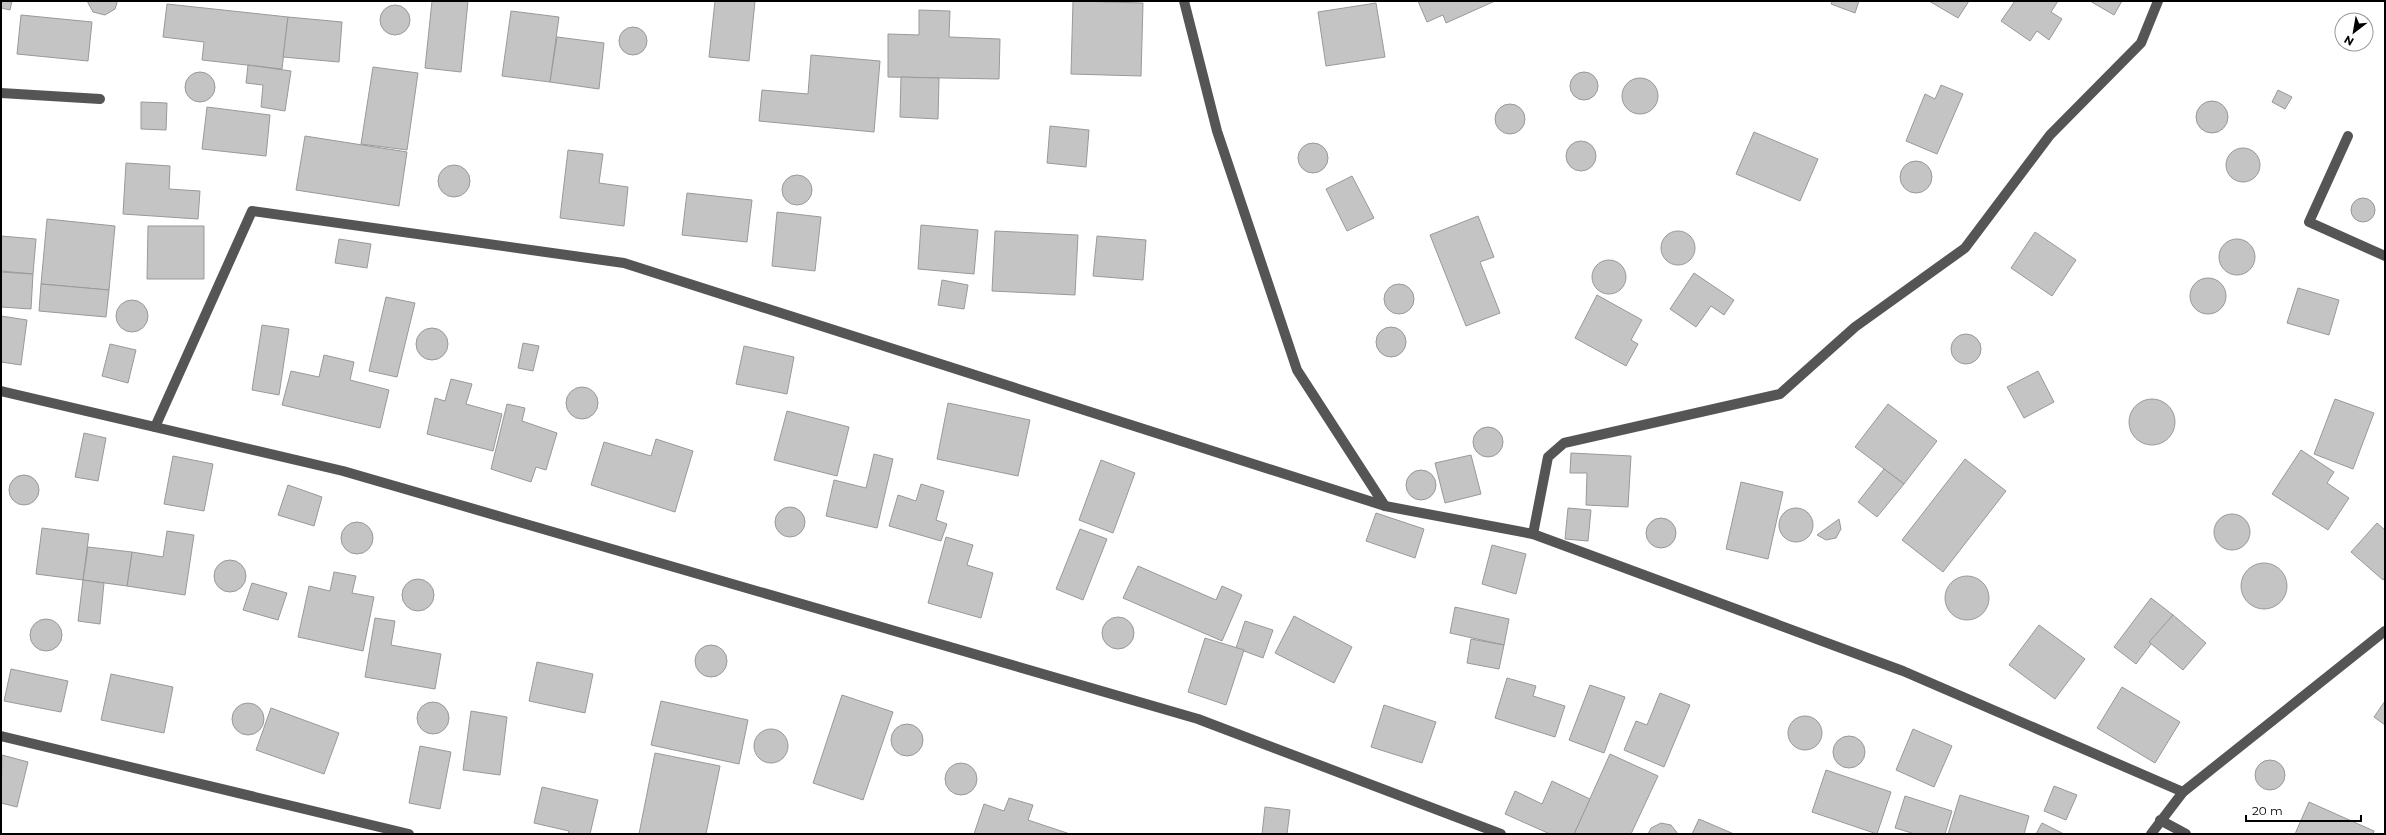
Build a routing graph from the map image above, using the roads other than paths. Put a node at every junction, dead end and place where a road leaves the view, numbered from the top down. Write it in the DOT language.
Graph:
graph roads {
  1 [pos="1184,1"];
  2 [pos="2158,1"];
  3 [pos="1,92"];
  4 [pos="100,99"];
  5 [pos="2348,136"];
  6 [pos="2385,256"];
  7 [pos="1,391"];
  8 [pos="155,427"];
  9 [pos="1385,506"];
  10 [pos="1533,534"];
  11 [pos="2385,631"];
  12 [pos="1,736"];
  13 [pos="2183,792"];
  14 [pos="2160,820"];
  15 [pos="410,834"];
  16 [pos="1501,834"];
  17 [pos="2151,834"];
  18 [pos="2186,834"];
  1 -- 9 [label="street"];
  2 -- 10 [label="street"];
  3 -- 4 [label="street"];
  5 -- 6 [label="street"];
  7 -- 8 [label="street"];
  8 -- 9 [label="street"];
  8 -- 16 [label="street"];
  9 -- 10 [label="street"];
  10 -- 13 [label="street"];
  11 -- 13 [label="street"];
  12 -- 15 [label="street"];
  13 -- 14 [label="street"];
  14 -- 17 [label="street"];
  14 -- 18 [label="street"];
}
